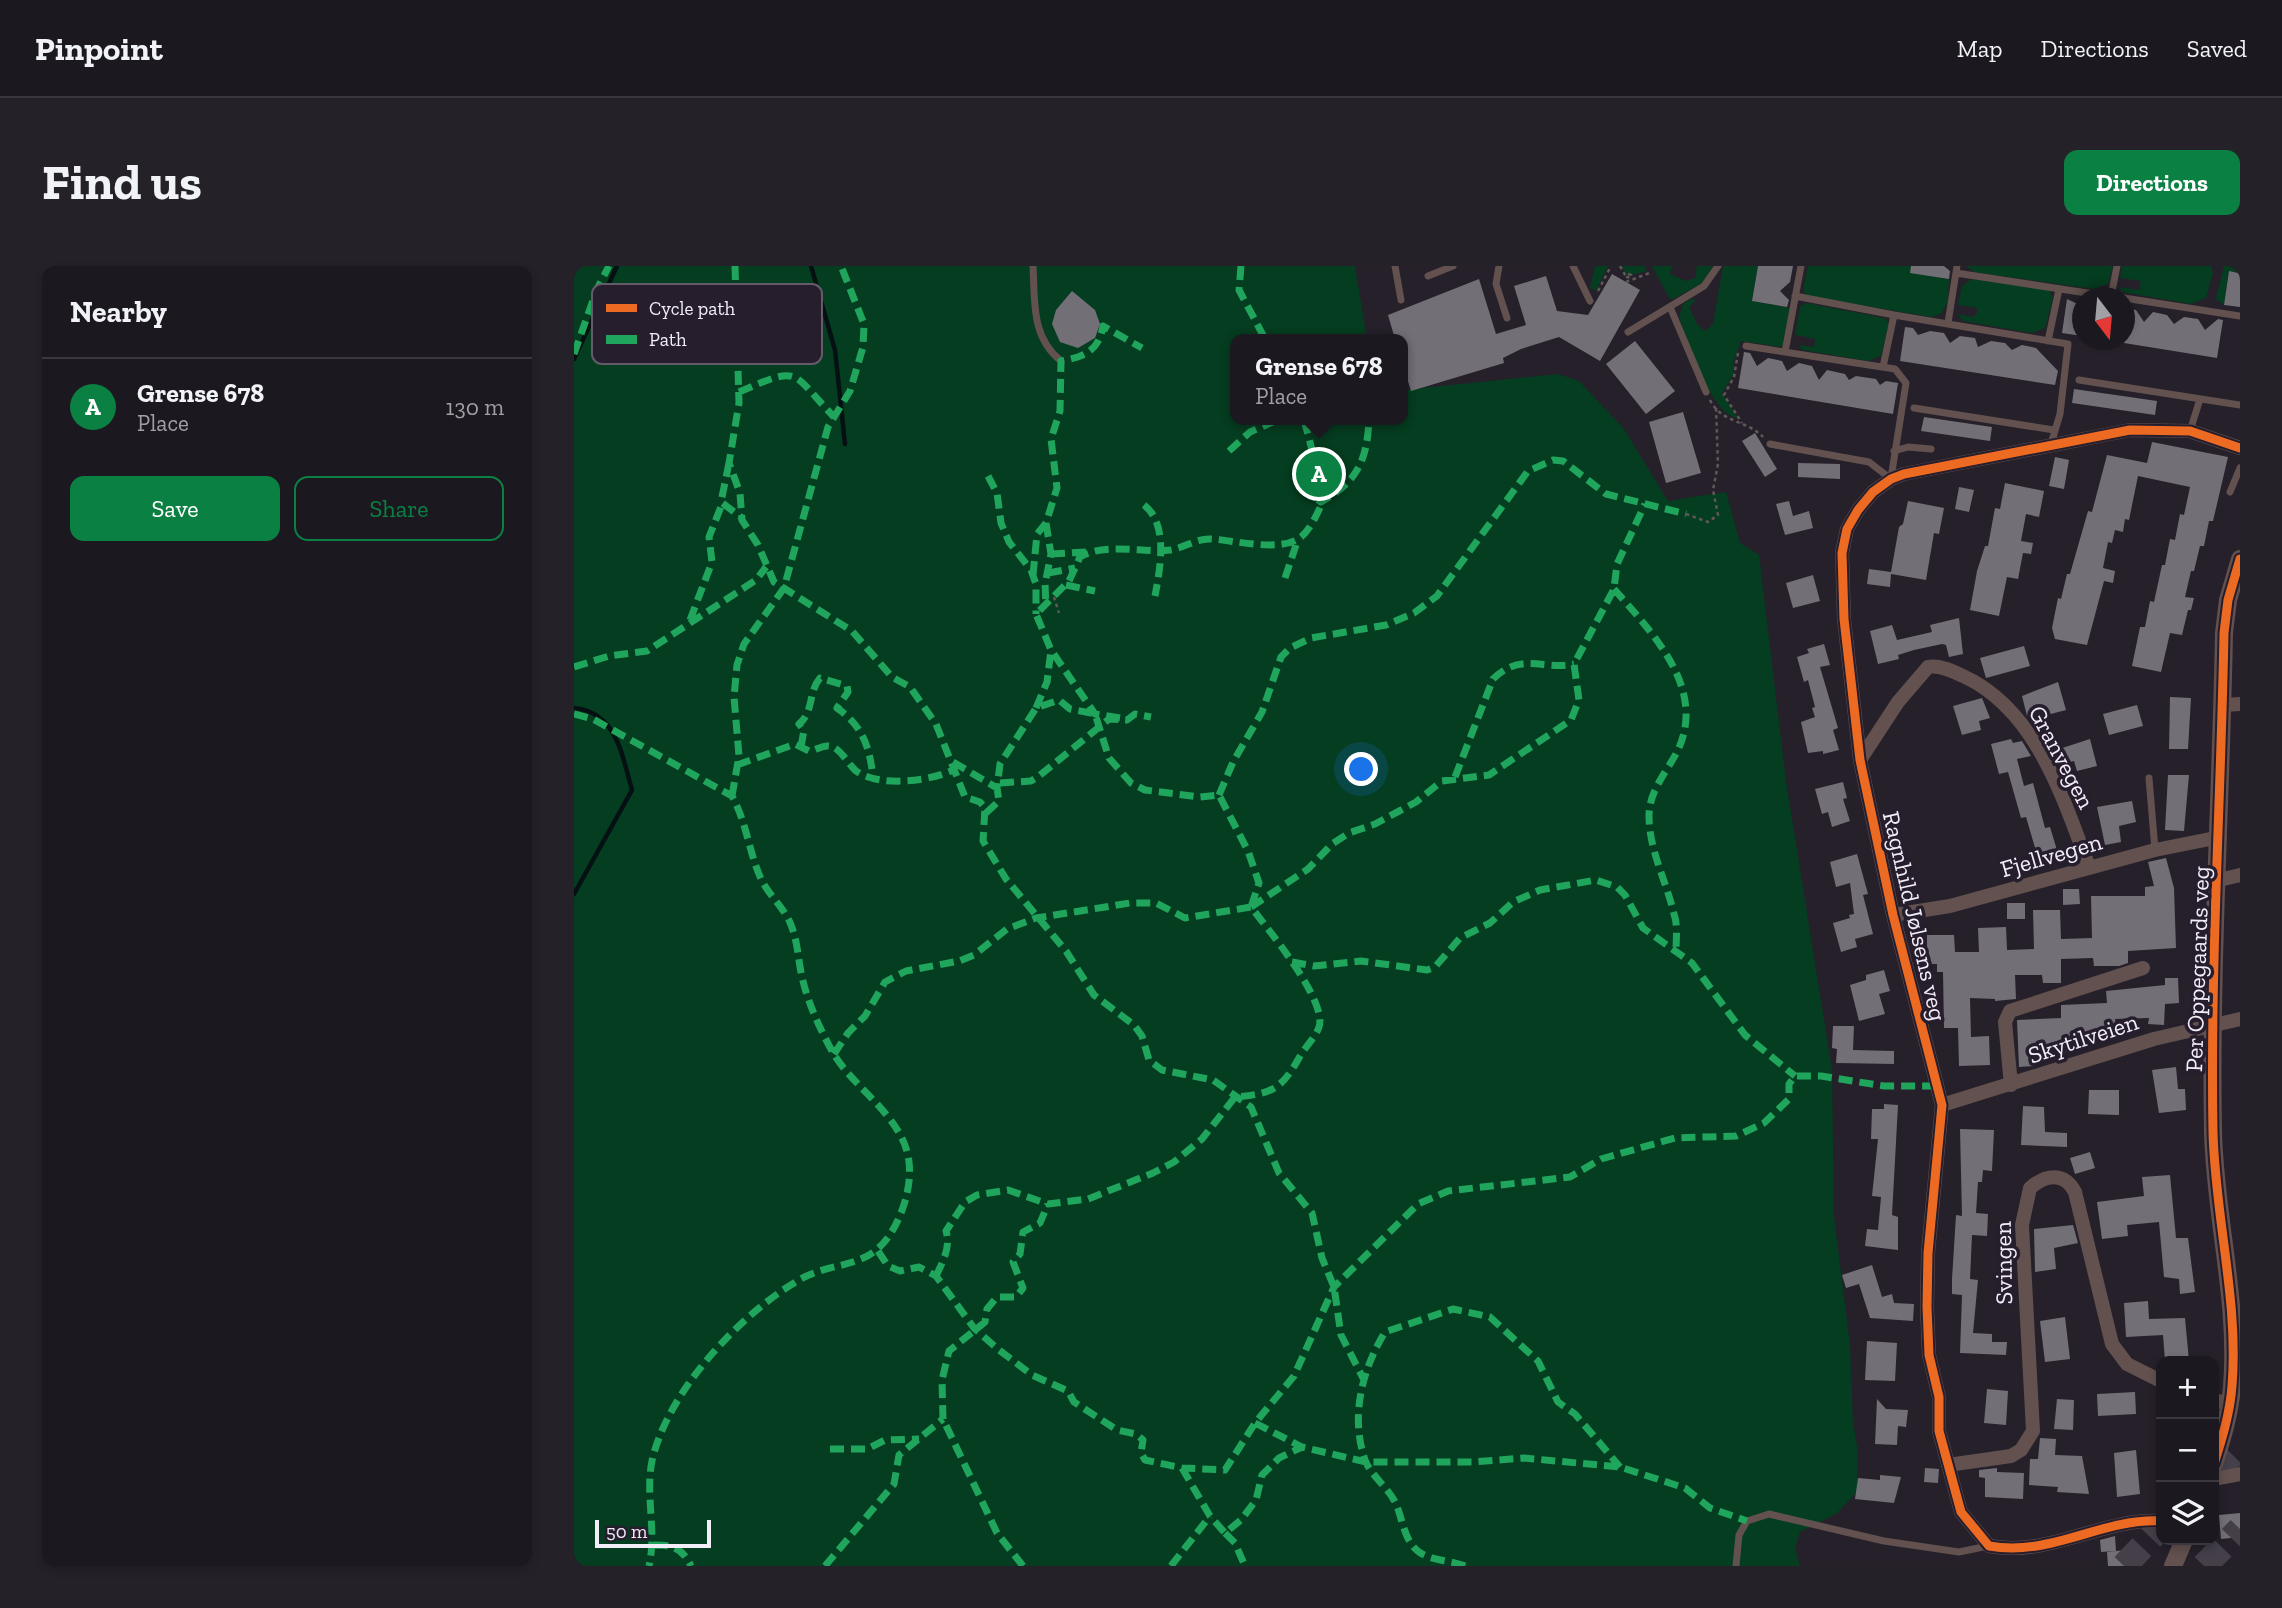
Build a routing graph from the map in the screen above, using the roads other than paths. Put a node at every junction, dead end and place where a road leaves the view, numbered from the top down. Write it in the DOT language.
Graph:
graph roads {
  1 [pos="1033,266"];
  2 [pos="1395,266"];
  3 [pos="1453,266"];
  4 [pos="1499,266"];
  5 [pos="1573,266"];
  6 [pos="1718,266"];
  7 [pos="1801,266"];
  8 [pos="2117,266"];
  9 [pos="1956,270"];
  10 [pos="1428,276"];
  11 [pos="2118,287"];
  12 [pos="2059,289"];
  13 [pos="2072,291"];
  14 [pos="1795,296"];
  15 [pos="1401,300"];
  16 [pos="2135,300"];
  17 [pos="1590,301"];
  18 [pos="1670,307"];
  19 [pos="1894,316"];
  20 [pos="2240,316"];
  21 [pos="1507,318"];
  22 [pos="1948,323"];
  23 [pos="1628,332"];
  24 [pos="2048,341"];
  25 [pos="1746,346"];
  26 [pos="1785,352"];
  27 [pos="1061,361"];
  28 [pos="1883,367"];
  29 [pos="2079,380"];
  30 [pos="1706,392"];
  31 [pos="2200,399"];
  32 [pos="2240,405"];
  33 [pos="1914,408"];
  34 [pos="2190,431"];
  35 [pos="2053,437"];
  36 [pos="1770,444"];
  37 [pos="2240,448"];
  38 [pos="1931,449"];
  39 [pos="1894,452"];
  40 [pos="2240,468"];
  41 [pos="1891,479"];
  42 [pos="2230,492"];
  43 [pos="2240,559"];
  44 [pos="2236,582"];
  45 [pos="2232,704"];
  46 [pos="1860,760"];
  47 [pos="2149,778"];
  48 [pos="2220,837"];
  49 [pos="2155,849"];
  50 [pos="2089,867"];
  51 [pos="2240,875"];
  52 [pos="2219,880"];
  53 [pos="1893,915"];
  54 [pos="2143,968"];
  55 [pos="2240,1018"];
  56 [pos="2213,1024"];
  57 [pos="2011,1085"];
  58 [pos="1942,1105"];
  59 [pos="2156,1378"];
  60 [pos="2222,1402"];
  61 [pos="2219,1425"];
  62 [pos="1948,1465"];
  63 [pos="2240,1474"];
  64 [pos="2219,1478"];
  65 [pos="2156,1521"];
  66 [pos="2182,1545"];
  67 [pos="1989,1546"];
  68 [pos="1736,1566"];
  69 [pos="2173,1566"];
  1 -- 27 [label="lane"];
  2 -- 15 [label="lane"];
  3 -- 10 [label="lane"];
  4 -- 21 [label="lane"];
  5 -- 17 [label="lane"];
  6 -- 18 [label="lane"];
  7 -- 14 [label="lane"];
  8 -- 11 [label="lane"];
  9 -- 12 [label="lane"];
  9 -- 22 [label="lane"];
  12 -- 13 [label="lane"];
  12 -- 24 [label="lane"];
  14 -- 19 [label="lane"];
  14 -- 26 [label="lane"];
  16 -- 20 [label="lane"];
  18 -- 23 [label="lane"];
  18 -- 30 [label="lane"];
  19 -- 22 [label="lane"];
  19 -- 28 [label="lane"];
  22 -- 24 [label="lane"];
  24 -- 35 [label="lane"];
  25 -- 26 [label="lane"];
  26 -- 28 [label="lane"];
  28 -- 39 [label="lane"];
  29 -- 31 [label="lane"];
  31 -- 32 [label="lane"];
  31 -- 34 [label="lane"];
  33 -- 35 [label="lane"];
  34 -- 35 [label="street, Ragnhild Jølsens veg"];
  34 -- 37 [label="street, Ragnhild Jølsens veg"];
  35 -- 41 [label="street, Ragnhild Jølsens veg"];
  36 -- 41 [label="lane"];
  38 -- 39 [label="lane"];
  39 -- 41 [label="lane"];
  40 -- 42 [label="lane"];
  41 -- 46 [label="street, Ragnhild Jølsens veg"];
  43 -- 44 [label="street, Per Oppegaards veg"];
  44 -- 45 [label="street, Per Oppegaards veg"];
  45 -- 48 [label="street, Per Oppegaards veg"];
  46 -- 50 [label="street, Granvegen"];
  46 -- 53 [label="street, Ragnhild Jølsens veg"];
  47 -- 49 [label="lane"];
  48 -- 49 [label="street, Fjellvegen"];
  48 -- 52 [label="street, Per Oppegaards veg"];
  49 -- 50 [label="street, Fjellvegen"];
  50 -- 53 [label="street, Fjellvegen"];
  51 -- 52 [label="street"];
  52 -- 56 [label="street, Per Oppegaards veg"];
  53 -- 58 [label="street, Ragnhild Jølsens veg"];
  54 -- 57 [label="street"];
  55 -- 56 [label="street, Skytilveien"];
  56 -- 57 [label="street, Skytilveien"];
  56 -- 60 [label="street, Per Oppegaards veg"];
  57 -- 58 [label="street, Skytilveien"];
  58 -- 62 [label="street, Ragnhild Jølsens veg"];
  59 -- 62 [label="street, Svingen"];
  60 -- 61 [label="street, Per Oppegaards veg"];
  62 -- 67 [label="street, Ragnhild Jølsens veg"];
  63 -- 64 [label="street"];
  65 -- 67 [label="street"];
  66 -- 69 [label="street"];
  67 -- 68 [label="lane"];
}
